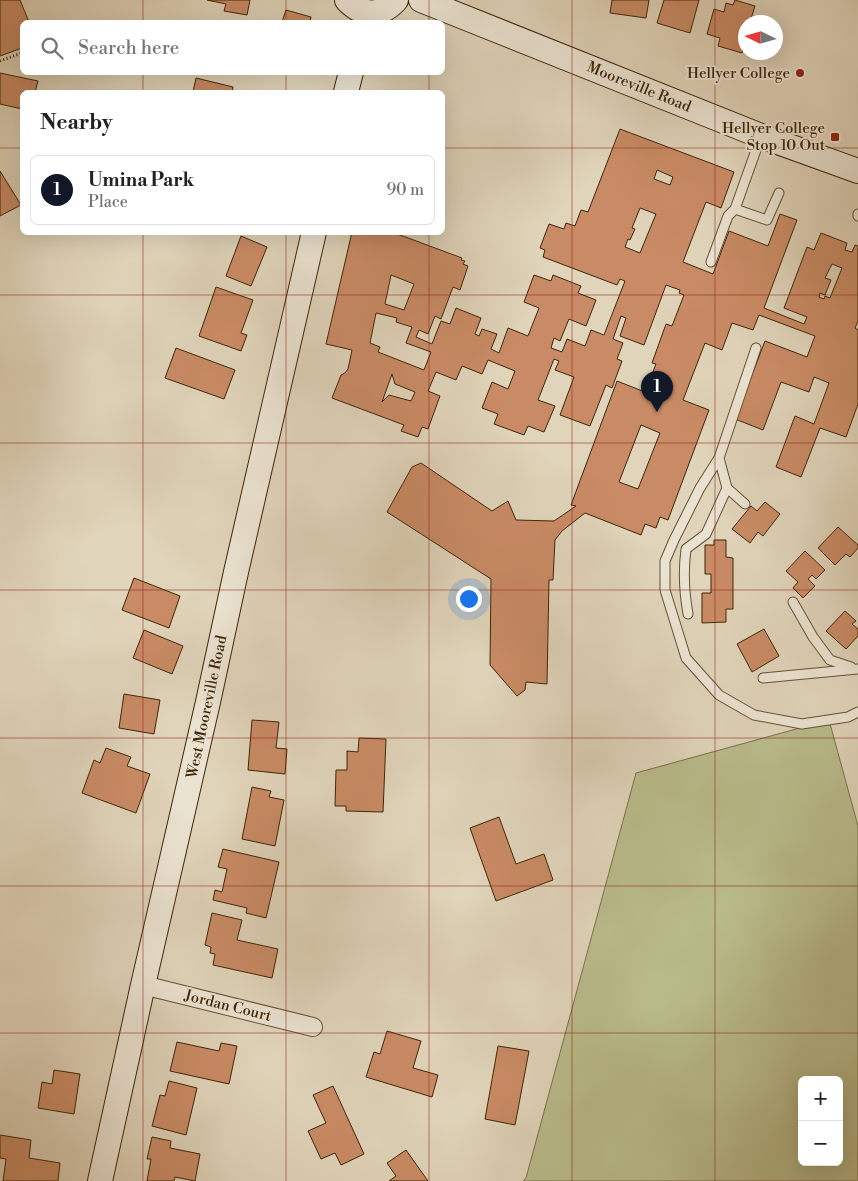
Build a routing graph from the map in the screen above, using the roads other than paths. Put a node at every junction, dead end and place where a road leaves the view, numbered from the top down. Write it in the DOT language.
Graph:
graph roads {
  1 [pos="396,0"];
  2 [pos="422,0"];
  3 [pos="357,11"];
  4 [pos="350,75"];
  5 [pos="346,90"];
  6 [pos="761,136"];
  7 [pos="858,171"];
  8 [pos="779,193"];
  9 [pos="735,209"];
  10 [pos="313,235"];
  11 [pos="711,262"];
  12 [pos="756,348"];
  13 [pos="718,458"];
  14 [pos="727,488"];
  15 [pos="746,504"];
  16 [pos="793,602"];
  17 [pos="688,614"];
  18 [pos="856,669"];
  19 [pos="763,678"];
  20 [pos="858,712"];
  21 [pos="143,985"];
  22 [pos="313,1026"];
  23 [pos="100,1181"];
  1 -- 3 [label="main road"];
  2 -- 6 [label="main road, Mooreville Road"];
  4 -- 5 [label="main road"];
  6 -- 7 [label="main road, Mooreville Road"];
  6 -- 9 [label="lane"];
  8 -- 9 [label="lane"];
  9 -- 11 [label="lane"];
  10 -- 21 [label="main road, West Mooreville Road"];
  12 -- 13 [label="lane"];
  13 -- 14 [label="lane"];
  13 -- 20 [label="lane"];
  14 -- 15 [label="lane"];
  14 -- 17 [label="lane"];
  16 -- 18 [label="lane"];
  18 -- 19 [label="lane"];
  21 -- 22 [label="street, Jordan Court"];
  21 -- 23 [label="main road, West Mooreville Road"];
}
